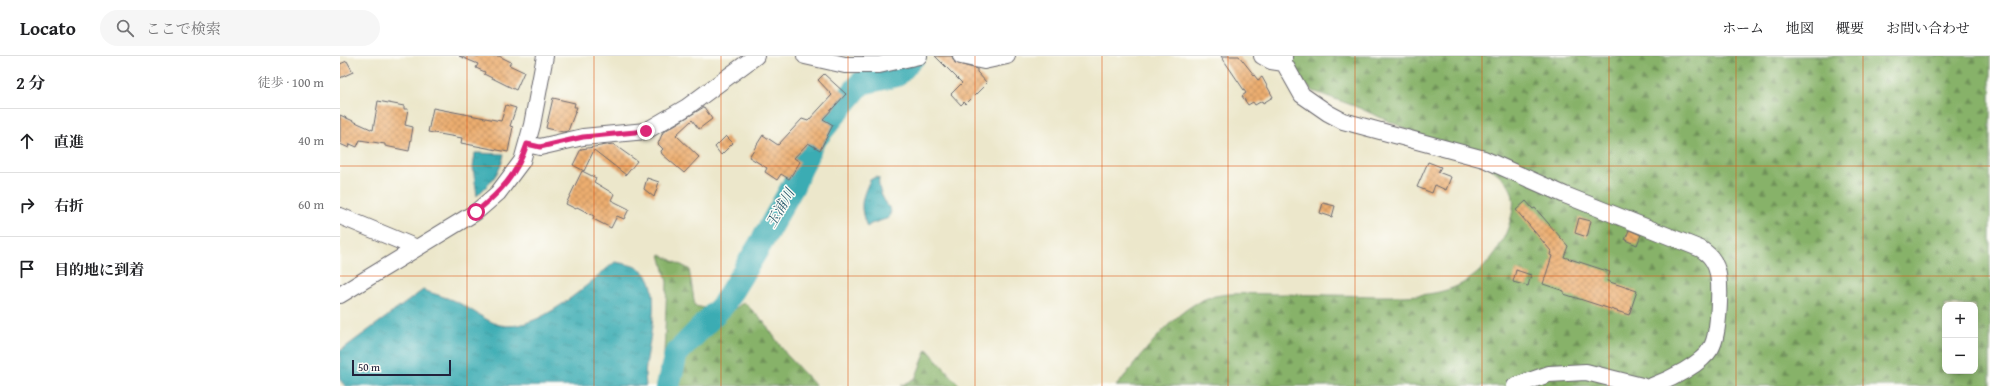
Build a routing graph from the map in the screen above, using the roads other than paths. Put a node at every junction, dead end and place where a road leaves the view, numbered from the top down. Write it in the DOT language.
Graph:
graph roads {
  1 [pos="545,56"];
  2 [pos="756,56"];
  3 [pos="805,56"];
  4 [pos="919,56"];
  5 [pos="961,56"];
  6 [pos="1006,56"];
  7 [pos="1262,56"];
  8 [pos="1284,59"];
  9 [pos="527,144"];
  10 [pos="340,216"];
  11 [pos="417,248"];
  12 [pos="340,295"];
  13 [pos="1515,386"];
  14 [pos="1642,386"];
  15 [pos="1652,386"];
  1 -- 9 [label="street"];
  2 -- 9 [label="street"];
  3 -- 4 [label="street"];
  5 -- 6 [label="street"];
  7 -- 8 [label="street"];
  8 -- 15 [label="street"];
  9 -- 11 [label="street"];
  10 -- 11 [label="street"];
  11 -- 12 [label="street"];
  13 -- 14 [label="street"];
}
